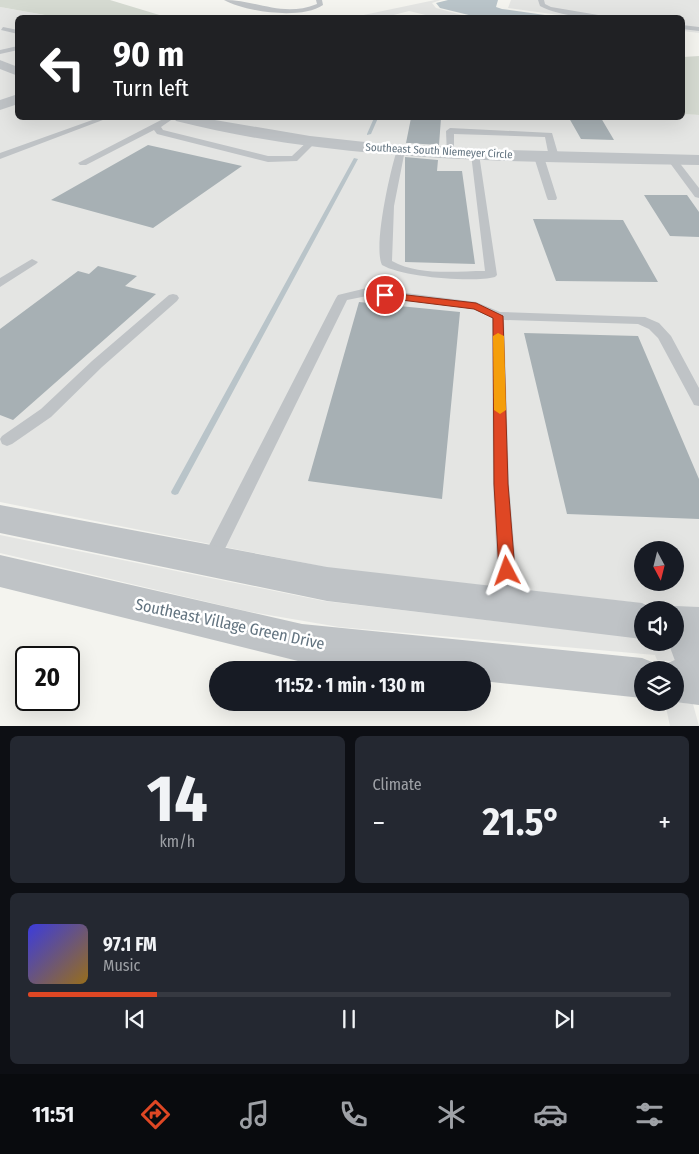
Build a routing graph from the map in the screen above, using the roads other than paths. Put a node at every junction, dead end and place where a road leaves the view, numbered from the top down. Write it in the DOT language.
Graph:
graph roads {
  1 [pos="227,0"];
  2 [pos="319,0"];
  3 [pos="541,0"];
  4 [pos="592,15"];
  5 [pos="685,27"];
  6 [pos="3,29"];
  7 [pos="699,29"];
  8 [pos="15,31"];
  9 [pos="0,44"];
  10 [pos="15,46"];
  11 [pos="15,48"];
  12 [pos="0,52"];
  13 [pos="0,64"];
  14 [pos="15,71"];
  15 [pos="15,100"];
  16 [pos="0,105"];
  17 [pos="99,120"];
  18 [pos="166,120"];
  19 [pos="192,120"];
  20 [pos="156,126"];
  21 [pos="312,142"];
  22 [pos="401,150"];
  23 [pos="450,153"];
  24 [pos="475,154"];
  25 [pos="0,156"];
  26 [pos="547,157"];
  27 [pos="672,159"];
  28 [pos="699,160"];
  29 [pos="83,163"];
  30 [pos="699,196"];
  31 [pos="552,198"];
  32 [pos="32,262"];
  33 [pos="0,283"];
  34 [pos="173,298"];
  35 [pos="498,316"];
  36 [pos="699,401"];
  37 [pos="2,441"];
  38 [pos="0,519"];
  39 [pos="210,561"];
  40 [pos="0,571"];
  41 [pos="509,605"];
  42 [pos="634,620"];
  43 [pos="685,625"];
  44 [pos="699,670"];
  45 [pos="634,677"];
  46 [pos="684,682"];
  47 [pos="699,684"];
  1 -- 2 [label="lane"];
  3 -- 4 [label="lane"];
  5 -- 7 [label="lane"];
  6 -- 8 [label="lane"];
  9 -- 10 [label="lane"];
  11 -- 12 [label="lane"];
  13 -- 14 [label="street"];
  15 -- 16 [label="street"];
  17 -- 25 [label="lane"];
  18 -- 20 [label="lane"];
  19 -- 21 [label="street, Southeast South Niemeyer Circle"];
  20 -- 21 [label="lane"];
  20 -- 29 [label="lane"];
  21 -- 22 [label="street, Southeast South Niemeyer Circle"];
  22 -- 23 [label="street, Southeast South Niemeyer Circle"];
  22 -- 24 [label="lane"];
  23 -- 24 [label="street, Southeast South Niemeyer Circle"];
  23 -- 26 [label="lane"];
  24 -- 26 [label="street, Southeast South Niemeyer Circle"];
  26 -- 27 [label="street, Southeast South Niemeyer Circle"];
  26 -- 31 [label="lane"];
  27 -- 28 [label="street, Southeast South Niemeyer Circle"];
  27 -- 30 [label="lane"];
  32 -- 33 [label="lane"];
  34 -- 37 [label="lane"];
  35 -- 36 [label="lane"];
  35 -- 39 [label="lane"];
  35 -- 41 [label="lane"];
  38 -- 39 [label="street"];
  39 -- 41 [label="street"];
  40 -- 45 [label="street, Southeast Village Green Drive"];
  41 -- 42 [label="street"];
  43 -- 44 [label="street"];
  46 -- 47 [label="street"];
}
